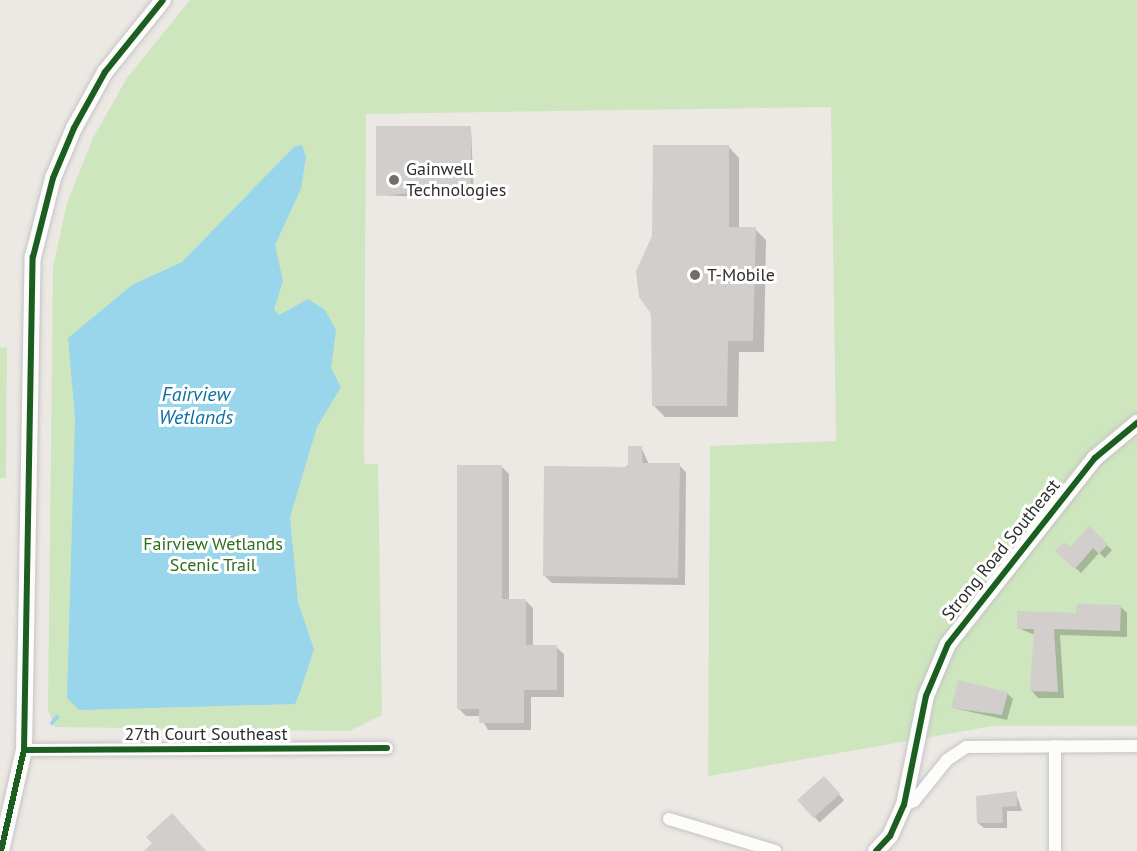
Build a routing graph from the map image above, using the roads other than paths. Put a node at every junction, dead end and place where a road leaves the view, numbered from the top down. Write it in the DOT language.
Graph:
graph roads {
  1 [pos="163,0"];
  2 [pos="1137,423"];
  3 [pos="1055,746"];
  4 [pos="1137,746"];
  5 [pos="387,748"];
  6 [pos="24,750"];
  7 [pos="904,805"];
  8 [pos="669,819"];
  9 [pos="1,851"];
  10 [pos="775,851"];
  11 [pos="876,851"];
  12 [pos="1054,851"];
  1 -- 6 [label="main road"];
  2 -- 7 [label="main road, Strong Road Southeast"];
  3 -- 4 [label="street"];
  3 -- 7 [label="street"];
  3 -- 12 [label="street"];
  5 -- 6 [label="street, 27th Court Southeast"];
  6 -- 9 [label="main road"];
  7 -- 11 [label="main road, Strong Road Southeast"];
  8 -- 10 [label="street"];
}
